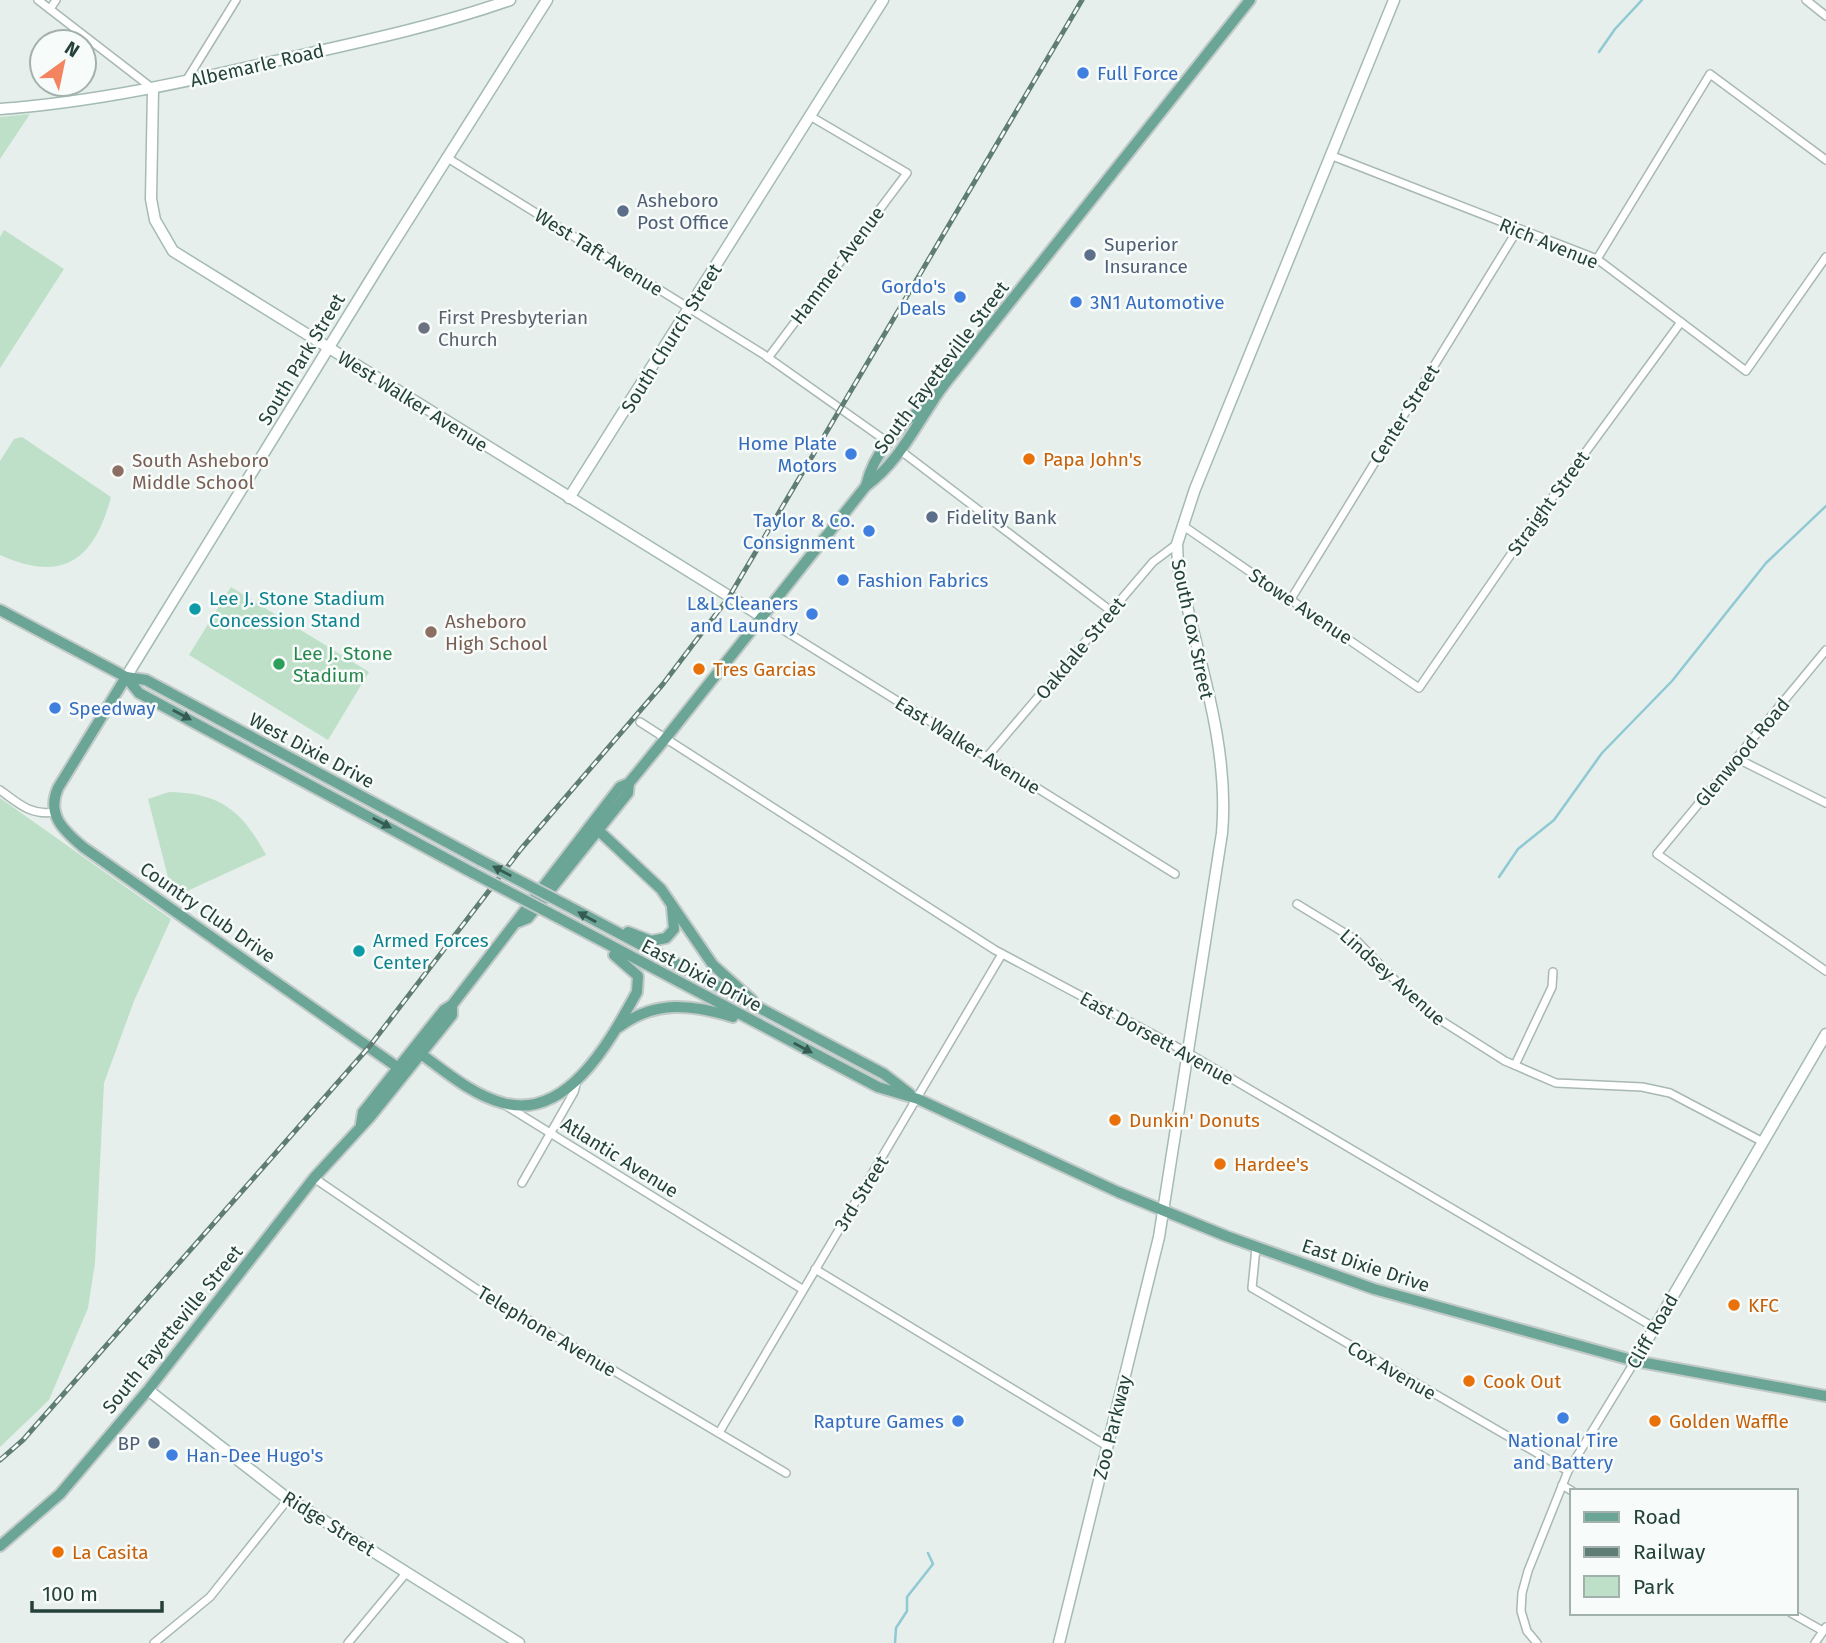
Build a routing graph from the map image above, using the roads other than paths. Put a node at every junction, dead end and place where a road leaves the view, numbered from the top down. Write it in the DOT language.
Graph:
graph roads {
  1 [pos="37,0"];
  2 [pos="56,0"];
  3 [pos="236,0"];
  4 [pos="510,0"];
  5 [pos="547,0"];
  6 [pos="883,0"];
  7 [pos="1250,0"];
  8 [pos="1394,0"];
  9 [pos="1806,0"];
  10 [pos="50,9"];
  11 [pos="1826,16"];
  12 [pos="186,81"];
  13 [pos="153,89"];
  14 [pos="0,109"];
  15 [pos="810,117"];
  16 [pos="1330,155"];
  17 [pos="446,157"];
  18 [pos="1826,160"];
  19 [pos="1518,229"];
  20 [pos="1826,257"];
  21 [pos="1597,259"];
  22 [pos="689,308"];
  23 [pos="1681,322"];
  24 [pos="328,349"];
  25 [pos="768,358"];
  26 [pos="931,404"];
  27 [pos="919,410"];
  28 [pos="889,443"];
  29 [pos="901,451"];
  30 [pos="871,482"];
  31 [pos="569,498"];
  32 [pos="1182,525"];
  33 [pos="1177,544"];
  34 [pos="1291,599"];
  35 [pos="0,610"];
  36 [pos="1111,611"];
  37 [pos="761,616"];
  38 [pos="1826,650"];
  39 [pos="126,677"];
  40 [pos="1419,688"];
  41 [pos="640,722"];
  42 [pos="665,739"];
  43 [pos="987,757"];
  44 [pos="1736,758"];
  45 [pos="629,783"];
  46 [pos="0,790"];
  47 [pos="1826,803"];
  48 [pos="54,813"];
  49 [pos="598,830"];
  50 [pos="480,860"];
  51 [pos="473,873"];
  52 [pos="1175,874"];
  53 [pos="671,902"];
  54 [pos="1297,904"];
  55 [pos="518,922"];
  56 [pos="608,929"];
  57 [pos="591,936"];
  58 [pos="1002,954"];
  59 [pos="1826,971"];
  60 [pos="1553,972"];
  61 [pos="452,1005"];
  62 [pos="761,1010"];
  63 [pos="762,1027"];
  64 [pos="614,1031"];
  65 [pos="1826,1034"];
  66 [pos="1188,1053"];
  67 [pos="421,1054"];
  68 [pos="1515,1065"];
  69 [pos="400,1069"];
  70 [pos="577,1081"];
  71 [pos="918,1099"];
  72 [pos="502,1103"];
  73 [pos="361,1124"];
  74 [pos="549,1134"];
  75 [pos="1763,1142"];
  76 [pos="314,1178"];
  77 [pos="522,1183"];
  78 [pos="1163,1210"];
  79 [pos="1256,1248"];
  80 [pos="815,1269"];
  81 [pos="802,1289"];
  82 [pos="1655,1328"];
  83 [pos="1635,1362"];
  84 [pos="148,1390"];
  85 [pos="1826,1396"];
  86 [pos="720,1432"];
  87 [pos="1107,1446"];
  88 [pos="1568,1471"];
  89 [pos="786,1473"];
  90 [pos="1562,1485"];
  91 [pos="1570,1490"];
  92 [pos="289,1498"];
  93 [pos="0,1546"];
  94 [pos="407,1572"];
  95 [pos="1795,1615"];
  96 [pos="1824,1629"];
  97 [pos="1536,1641"];
  98 [pos="155,1643"];
  99 [pos="348,1643"];
  100 [pos="519,1643"];
  101 [pos="1059,1643"];
  102 [pos="1815,1643"];
  1 -- 10 [label="street"];
  2 -- 10 [label="street"];
  3 -- 12 [label="street"];
  4 -- 12 [label="main road, Albemarle Road"];
  5 -- 17 [label="main road, South Park Street"];
  6 -- 15 [label="main road, South Church Street"];
  7 -- 26 [label="main road, South Fayetteville Street"];
  8 -- 16 [label="main road, South Cox Street"];
  9 -- 11 [label="street"];
  10 -- 13 [label="street"];
  12 -- 13 [label="main road, Albemarle Road"];
  13 -- 14 [label="main road, Albemarle Road"];
  13 -- 24 [label="main road, West Walker Avenue"];
  15 -- 22 [label="main road, South Church Street"];
  15 -- 25 [label="street, Hammer Avenue"];
  16 -- 19 [label="street, Rich Avenue"];
  16 -- 32 [label="main road, South Cox Street"];
  17 -- 22 [label="street, West Taft Avenue"];
  17 -- 24 [label="main road, South Park Street"];
  18 -- 21 [label="street"];
  19 -- 21 [label="street, Rich Avenue"];
  19 -- 34 [label="street, Center Street"];
  20 -- 23 [label="street, Rich Avenue"];
  21 -- 23 [label="street, Rich Avenue"];
  22 -- 25 [label="street, West Taft Avenue"];
  22 -- 31 [label="main road, South Church Street"];
  23 -- 40 [label="street, Straight Street"];
  24 -- 31 [label="main road, West Walker Avenue"];
  24 -- 39 [label="main road, South Park Street"];
  25 -- 28 [label="street, West Taft Avenue"];
  26 -- 27 [label="main road"];
  26 -- 29 [label="main road, South Fayetteville Street"];
  27 -- 28 [label="main road"];
  27 -- 29 [label="main road"];
  28 -- 30 [label="main road"];
  29 -- 30 [label="main road, South Fayetteville Street"];
  29 -- 36 [label="street"];
  30 -- 37 [label="main road, South Fayetteville Street"];
  31 -- 37 [label="main road, West Walker Avenue"];
  32 -- 33 [label="main road, South Cox Street"];
  32 -- 34 [label="street, Stowe Avenue"];
  33 -- 36 [label="street, Oakdale Street"];
  33 -- 66 [label="main road, South Cox Street"];
  34 -- 40 [label="street, Stowe Avenue"];
  35 -- 39 [label="main road, West Dixie Drive"];
  36 -- 43 [label="street, Oakdale Street"];
  37 -- 42 [label="main road, South Fayetteville Street"];
  37 -- 43 [label="street, East Walker Avenue"];
  38 -- 44 [label="street, Glenwood Road"];
  39 -- 48 [label="main road, South Park Street"];
  39 -- 50 [label="main road, West Dixie Drive"];
  39 -- 51 [label="main road, West Dixie Drive, one-way"];
  41 -- 42 [label="street, East Dorsett Avenue"];
  42 -- 45 [label="main road, South Fayetteville Street"];
  42 -- 58 [label="street, East Dorsett Avenue"];
  43 -- 52 [label="street, East Walker Avenue"];
  44 -- 47 [label="street"];
  44 -- 59 [label="street, Glenwood Road"];
  45 -- 49 [label="main road, South Fayetteville Street"];
  45 -- 55 [label="main road, South Fayetteville Street"];
  46 -- 48 [label="street"];
  48 -- 69 [label="main road, Country Club Drive"];
  49 -- 53 [label="main road"];
  49 -- 55 [label="main road, South Fayetteville Street"];
  56 -- 50 [label="main road, East Dixie Drive, one-way, bridge"];
  51 -- 57 [label="main road, East Dixie Drive, bridge"];
  53 -- 56 [label="main road"];
  53 -- 62 [label="main road"];
  54 -- 68 [label="street, Lindsey Avenue"];
  55 -- 61 [label="main road, South Fayetteville Street"];
  56 -- 62 [label="main road, East Dixie Drive"];
  57 -- 63 [label="main road, East Dixie Drive"];
  57 -- 64 [label="main road"];
  58 -- 66 [label="street, East Dorsett Avenue"];
  58 -- 71 [label="street, 3rd Street"];
  60 -- 68 [label="street"];
  61 -- 67 [label="main road, South Fayetteville Street"];
  61 -- 69 [label="main road, South Fayetteville Street"];
  62 -- 71 [label="main road, East Dixie Drive"];
  63 -- 64 [label="main road"];
  63 -- 71 [label="main road, East Dixie Drive, one-way"];
  64 -- 70 [label="main road"];
  65 -- 75 [label="main road, Cliff Road"];
  66 -- 78 [label="main road, South Cox Street"];
  66 -- 82 [label="street, East Dorsett Avenue"];
  67 -- 72 [label="main road, Atlantic Avenue"];
  67 -- 73 [label="main road, South Fayetteville Street"];
  68 -- 75 [label="street, Lindsey Avenue"];
  69 -- 73 [label="main road, South Fayetteville Street"];
  70 -- 72 [label="main road"];
  70 -- 74 [label="street"];
  71 -- 78 [label="main road, East Dixie Drive"];
  71 -- 80 [label="street, 3rd Street"];
  72 -- 74 [label="street, Atlantic Avenue"];
  73 -- 76 [label="main road, South Fayetteville Street"];
  74 -- 77 [label="street"];
  74 -- 81 [label="street, Atlantic Avenue"];
  75 -- 82 [label="main road, Cliff Road"];
  76 -- 84 [label="main road, South Fayetteville Street"];
  76 -- 86 [label="street, Telephone Avenue"];
  78 -- 79 [label="main road, East Dixie Drive"];
  78 -- 87 [label="main road, Zoo Parkway"];
  79 -- 83 [label="main road, East Dixie Drive"];
  79 -- 88 [label="street, Cox Avenue"];
  80 -- 81 [label="street, 3rd Street"];
  80 -- 87 [label="street"];
  81 -- 86 [label="street, 3rd Street"];
  82 -- 83 [label="main road, Cliff Road"];
  83 -- 85 [label="main road, East Dixie Drive"];
  83 -- 88 [label="street, Cliff Road"];
  84 -- 92 [label="main road, Ridge Street"];
  84 -- 93 [label="main road, South Fayetteville Street"];
  86 -- 89 [label="street, Telephone Avenue"];
  87 -- 101 [label="main road, Zoo Parkway"];
  88 -- 90 [label="street, Cliff Road"];
  90 -- 91 [label="street"];
  90 -- 97 [label="street, Cliff Road"];
  92 -- 94 [label="main road, Ridge Street"];
  92 -- 98 [label="street"];
  94 -- 99 [label="street"];
  94 -- 100 [label="main road, Ridge Street"];
  95 -- 96 [label="street"];
  96 -- 102 [label="street"];
}
